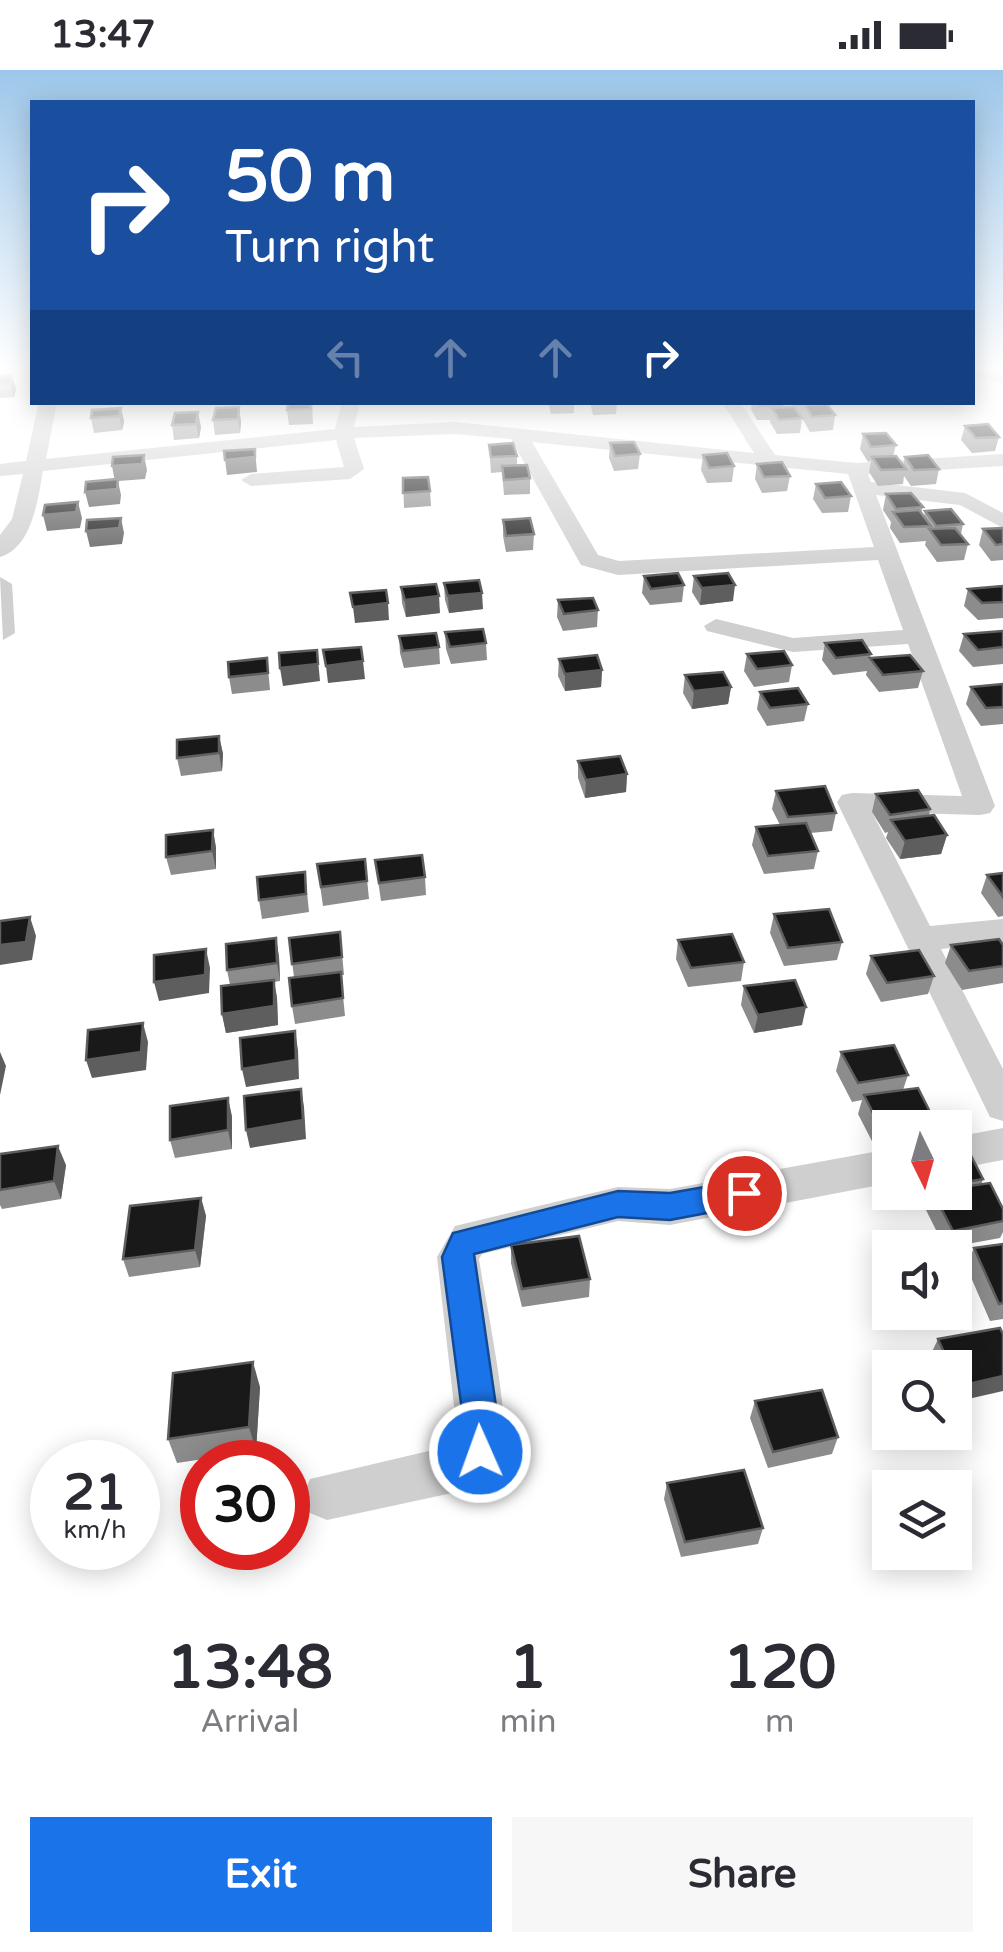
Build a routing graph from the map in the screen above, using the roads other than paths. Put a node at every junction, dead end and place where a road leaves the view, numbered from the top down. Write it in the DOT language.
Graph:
graph roads {
  1 [pos="41,441"];
  2 [pos="264,441"];
  3 [pos="346,441"];
  4 [pos="522,441"];
  5 [pos="572,441"];
  6 [pos="757,441"];
  7 [pos="1003,460"];
  8 [pos="770,462"];
  9 [pos="36,466"];
  10 [pos="0,470"];
  11 [pos="860,478"];
  12 [pos="251,480"];
  13 [pos="1003,522"];
  14 [pos="0,550"];
  15 [pos="887,553"];
  16 [pos="0,584"];
  17 [pos="716,626"];
  18 [pos="3,633"];
  19 [pos="918,636"];
  20 [pos="1003,931"];
  21 [pos="920,939"];
  22 [pos="1003,1106"];
  23 [pos="1003,1144"];
  24 [pos="972,1150"];
  25 [pos="872,1169"];
  26 [pos="327,1496"];
  1 -- 9 [label="street"];
  2 -- 9 [label="street"];
  3 -- 12 [label="street"];
  4 -- 15 [label="street"];
  5 -- 8 [label="street"];
  6 -- 8 [label="street"];
  7 -- 11 [label="street"];
  8 -- 11 [label="street"];
  9 -- 10 [label="street"];
  9 -- 14 [label="street"];
  11 -- 13 [label="street"];
  11 -- 15 [label="street"];
  15 -- 19 [label="street"];
  16 -- 18 [label="street"];
  17 -- 19 [label="street"];
  19 -- 21 [label="street"];
  20 -- 21 [label="street"];
  21 -- 22 [label="street"];
  23 -- 24 [label="street"];
  25 -- 26 [label="street"];
}
